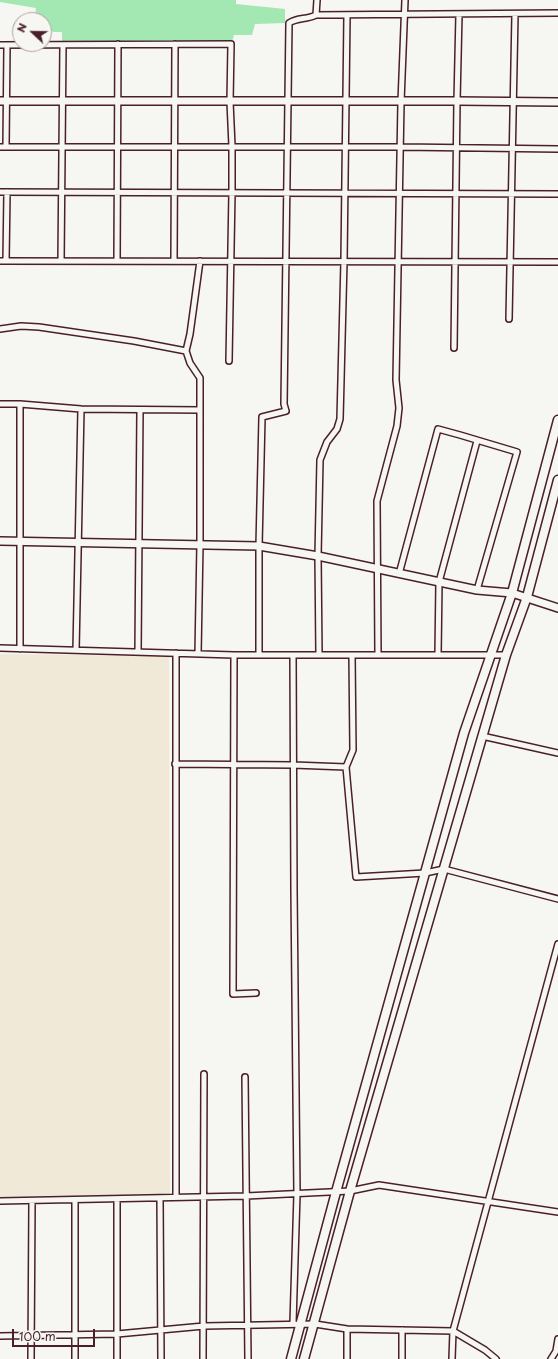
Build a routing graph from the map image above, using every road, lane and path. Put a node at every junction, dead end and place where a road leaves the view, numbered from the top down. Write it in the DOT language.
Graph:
graph roads {
  1 [pos="317,0"];
  2 [pos="405,0"];
  3 [pos="558,13"];
  4 [pos="459,14"];
  5 [pos="515,14"];
  6 [pos="316,15"];
  7 [pos="347,15"];
  8 [pos="404,15"];
  9 [pos="118,44"];
  10 [pos="176,44"];
  11 [pos="7,45"];
  12 [pos="63,45"];
  13 [pos="0,46"];
  14 [pos="3,101"];
  15 [pos="175,101"];
  16 [pos="456,101"];
  17 [pos="62,102"];
  18 [pos="117,102"];
  19 [pos="230,102"];
  20 [pos="288,102"];
  21 [pos="345,102"];
  22 [pos="401,102"];
  23 [pos="513,102"];
  24 [pos="558,102"];
  25 [pos="232,146"];
  26 [pos="3,147"];
  27 [pos="62,147"];
  28 [pos="118,147"];
  29 [pos="175,147"];
  30 [pos="287,147"];
  31 [pos="344,147"];
  32 [pos="400,147"];
  33 [pos="457,148"];
  34 [pos="512,148"];
  35 [pos="558,149"];
  36 [pos="0,192"];
  37 [pos="7,192"];
  38 [pos="62,192"];
  39 [pos="232,192"];
  40 [pos="118,193"];
  41 [pos="175,193"];
  42 [pos="286,193"];
  43 [pos="344,193"];
  44 [pos="400,193"];
  45 [pos="456,194"];
  46 [pos="511,194"];
  47 [pos="558,194"];
  48 [pos="0,261"];
  49 [pos="6,261"];
  50 [pos="61,261"];
  51 [pos="117,261"];
  52 [pos="174,261"];
  53 [pos="200,261"];
  54 [pos="231,261"];
  55 [pos="286,261"];
  56 [pos="344,261"];
  57 [pos="399,262"];
  58 [pos="455,262"];
  59 [pos="510,262"];
  60 [pos="558,262"];
  61 [pos="509,319"];
  62 [pos="0,329"];
  63 [pos="454,348"];
  64 [pos="186,351"];
  65 [pos="229,361"];
  66 [pos="0,404"];
  67 [pos="20,404"];
  68 [pos="80,409"];
  69 [pos="140,410"];
  70 [pos="200,410"];
  71 [pos="558,420"];
  72 [pos="477,441"];
  73 [pos="558,482"];
  74 [pos="0,541"];
  75 [pos="20,541"];
  76 [pos="78,543"];
  77 [pos="138,543"];
  78 [pos="200,544"];
  79 [pos="259,546"];
  80 [pos="318,556"];
  81 [pos="378,570"];
  82 [pos="399,574"];
  83 [pos="439,582"];
  84 [pos="477,590"];
  85 [pos="512,592"];
  86 [pos="527,597"];
  87 [pos="558,608"];
  88 [pos="0,648"];
  89 [pos="20,649"];
  90 [pos="76,650"];
  91 [pos="138,652"];
  92 [pos="176,653"];
  93 [pos="198,654"];
  94 [pos="234,655"];
  95 [pos="259,655"];
  96 [pos="293,655"];
  97 [pos="319,655"];
  98 [pos="352,655"];
  99 [pos="378,655"];
  100 [pos="438,655"];
  101 [pos="491,655"];
  102 [pos="506,655"];
  103 [pos="482,736"];
  104 [pos="558,753"];
  105 [pos="175,764"];
  106 [pos="234,765"];
  107 [pos="293,765"];
  108 [pos="346,767"];
  109 [pos="444,869"];
  110 [pos="425,874"];
  111 [pos="558,899"];
  112 [pos="558,944"];
  113 [pos="256,993"];
  114 [pos="204,1074"];
  115 [pos="245,1077"];
  116 [pos="350,1191"];
  117 [pos="336,1192"];
  118 [pos="297,1194"];
  119 [pos="246,1196"];
  120 [pos="176,1197"];
  121 [pos="204,1197"];
  122 [pos="160,1198"];
  123 [pos="118,1199"];
  124 [pos="75,1200"];
  125 [pos="0,1201"];
  126 [pos="32,1201"];
  127 [pos="488,1202"];
  128 [pos="558,1212"];
  129 [pos="297,1324"];
  130 [pos="315,1324"];
  131 [pos="204,1326"];
  132 [pos="248,1326"];
  133 [pos="347,1329"];
  134 [pos="161,1330"];
  135 [pos="402,1330"];
  136 [pos="453,1331"];
  137 [pos="75,1334"];
  138 [pos="117,1334"];
  139 [pos="30,1335"];
  140 [pos="0,1336"];
  141 [pos="558,1339"];
  142 [pos="557,1351"];
  143 [pos="31,1359"];
  144 [pos="75,1359"];
  145 [pos="117,1359"];
  146 [pos="161,1359"];
  147 [pos="203,1359"];
  148 [pos="248,1359"];
  149 [pos="291,1359"];
  150 [pos="304,1359"];
  151 [pos="347,1359"];
  152 [pos="402,1359"];
  153 [pos="452,1359"];
  154 [pos="496,1359"];
  155 [pos="551,1359"];
  1 -- 6 [label="street"];
  2 -- 8 [label="street"];
  3 -- 5 [label="street"];
  4 -- 5 [label="street"];
  4 -- 8 [label="street"];
  4 -- 16 [label="street"];
  5 -- 23 [label="street"];
  6 -- 7 [label="street"];
  6 -- 20 [label="street"];
  7 -- 8 [label="street"];
  7 -- 21 [label="street"];
  8 -- 22 [label="street"];
  9 -- 10 [label="street"];
  9 -- 12 [label="street"];
  9 -- 18 [label="street"];
  10 -- 15 [label="street"];
  10 -- 19 [label="street"];
  11 -- 12 [label="street"];
  11 -- 13 [label="street"];
  11 -- 14 [label="street"];
  12 -- 17 [label="street"];
  14 -- 17 [label="street"];
  14 -- 26 [label="street"];
  15 -- 18 [label="street"];
  15 -- 19 [label="street"];
  15 -- 29 [label="street"];
  16 -- 22 [label="street"];
  16 -- 23 [label="street"];
  16 -- 33 [label="street"];
  17 -- 18 [label="street"];
  17 -- 27 [label="street"];
  18 -- 28 [label="street"];
  19 -- 20 [label="street"];
  19 -- 25 [label="street"];
  20 -- 21 [label="street"];
  20 -- 30 [label="street"];
  21 -- 22 [label="street"];
  21 -- 31 [label="street"];
  22 -- 32 [label="street"];
  23 -- 24 [label="street"];
  23 -- 34 [label="street"];
  25 -- 29 [label="street"];
  25 -- 30 [label="street"];
  25 -- 39 [label="street"];
  26 -- 27 [label="street"];
  27 -- 28 [label="street"];
  27 -- 38 [label="street"];
  28 -- 29 [label="street"];
  28 -- 40 [label="street"];
  29 -- 41 [label="street"];
  30 -- 31 [label="street"];
  30 -- 42 [label="street"];
  31 -- 32 [label="street"];
  31 -- 43 [label="street"];
  32 -- 33 [label="street"];
  32 -- 44 [label="street"];
  33 -- 34 [label="street"];
  33 -- 45 [label="street"];
  34 -- 35 [label="street"];
  34 -- 46 [label="street"];
  36 -- 37 [label="street"];
  37 -- 38 [label="street"];
  37 -- 49 [label="street"];
  38 -- 40 [label="street"];
  38 -- 50 [label="street"];
  39 -- 41 [label="street"];
  39 -- 42 [label="street"];
  39 -- 54 [label="street"];
  40 -- 41 [label="street"];
  40 -- 51 [label="street"];
  41 -- 52 [label="street"];
  42 -- 43 [label="street"];
  42 -- 55 [label="street"];
  43 -- 44 [label="street"];
  43 -- 56 [label="street"];
  44 -- 45 [label="street"];
  44 -- 57 [label="street"];
  45 -- 46 [label="street"];
  45 -- 58 [label="street"];
  46 -- 47 [label="street"];
  46 -- 59 [label="street"];
  48 -- 49 [label="street"];
  49 -- 50 [label="street"];
  50 -- 51 [label="street"];
  51 -- 52 [label="street"];
  52 -- 53 [label="street"];
  53 -- 54 [label="street"];
  53 -- 64 [label="street"];
  54 -- 55 [label="street"];
  54 -- 65 [label="street"];
  55 -- 56 [label="street"];
  55 -- 79 [label="street"];
  56 -- 57 [label="street"];
  56 -- 80 [label="street"];
  57 -- 58 [label="street"];
  57 -- 81 [label="street"];
  58 -- 59 [label="street"];
  58 -- 63 [label="street"];
  59 -- 60 [label="street"];
  59 -- 61 [label="street"];
  62 -- 64 [label="street"];
  64 -- 70 [label="street"];
  66 -- 67 [label="street"];
  67 -- 68 [label="street"];
  67 -- 75 [label="street"];
  68 -- 69 [label="street"];
  68 -- 76 [label="street"];
  69 -- 70 [label="street"];
  69 -- 77 [label="street"];
  70 -- 78 [label="street"];
  71 -- 85 [label="main road"];
  72 -- 82 [label="street"];
  72 -- 83 [label="street"];
  72 -- 84 [label="street"];
  73 -- 86 [label="main road"];
  74 -- 75 [label="street"];
  75 -- 76 [label="street"];
  75 -- 89 [label="street"];
  76 -- 77 [label="street"];
  76 -- 90 [label="street"];
  77 -- 78 [label="street"];
  77 -- 91 [label="street"];
  78 -- 79 [label="street"];
  78 -- 93 [label="street"];
  79 -- 80 [label="street"];
  79 -- 95 [label="street"];
  80 -- 81 [label="street"];
  80 -- 97 [label="street"];
  81 -- 82 [label="street"];
  81 -- 99 [label="street"];
  82 -- 83 [label="street"];
  83 -- 84 [label="street"];
  83 -- 100 [label="street"];
  84 -- 85 [label="street"];
  85 -- 86 [label="street"];
  85 -- 101 [label="main road"];
  86 -- 87 [label="street"];
  86 -- 102 [label="main road"];
  88 -- 89 [label="street"];
  89 -- 90 [label="street"];
  90 -- 91 [label="street"];
  91 -- 92 [label="street"];
  92 -- 93 [label="street"];
  92 -- 105 [label="street"];
  93 -- 94 [label="street"];
  94 -- 95 [label="street"];
  94 -- 106 [label="street"];
  95 -- 96 [label="street"];
  96 -- 97 [label="street"];
  96 -- 107 [label="street"];
  97 -- 98 [label="street"];
  98 -- 99 [label="street"];
  98 -- 108 [label="street"];
  99 -- 100 [label="street"];
  100 -- 101 [label="street"];
  101 -- 102 [label="street"];
  101 -- 110 [label="main road"];
  102 -- 103 [label="main road"];
  103 -- 104 [label="street"];
  103 -- 109 [label="main road"];
  105 -- 106 [label="street"];
  105 -- 120 [label="street"];
  106 -- 107 [label="street"];
  106 -- 113 [label="street"];
  107 -- 108 [label="street"];
  107 -- 118 [label="street"];
  108 -- 110 [label="street"];
  109 -- 110 [label="street"];
  109 -- 111 [label="street"];
  109 -- 116 [label="main road"];
  110 -- 117 [label="main road"];
  112 -- 127 [label="street"];
  114 -- 121 [label="street"];
  115 -- 119 [label="street"];
  116 -- 117 [label="street"];
  116 -- 127 [label="street"];
  116 -- 130 [label="main road"];
  117 -- 118 [label="street"];
  117 -- 129 [label="main road"];
  118 -- 119 [label="street"];
  118 -- 129 [label="street"];
  119 -- 121 [label="street"];
  119 -- 132 [label="street"];
  120 -- 121 [label="street"];
  120 -- 122 [label="street"];
  121 -- 131 [label="street"];
  122 -- 123 [label="street"];
  122 -- 134 [label="street"];
  123 -- 124 [label="street"];
  123 -- 138 [label="street"];
  124 -- 126 [label="street"];
  124 -- 137 [label="street"];
  125 -- 126 [label="street"];
  126 -- 139 [label="street"];
  127 -- 128 [label="street"];
  127 -- 136 [label="street"];
  129 -- 130 [label="street"];
  129 -- 132 [label="street"];
  129 -- 149 [label="main road"];
  130 -- 133 [label="street"];
  130 -- 150 [label="main road"];
  131 -- 132 [label="street"];
  131 -- 134 [label="street"];
  131 -- 147 [label="street"];
  132 -- 148 [label="street"];
  133 -- 135 [label="street"];
  133 -- 151 [label="street"];
  134 -- 138 [label="street"];
  134 -- 146 [label="street"];
  135 -- 136 [label="street"];
  135 -- 152 [label="street"];
  136 -- 153 [label="street"];
  136 -- 154 [label="street"];
  137 -- 138 [label="street"];
  137 -- 139 [label="street"];
  137 -- 144 [label="street"];
  138 -- 145 [label="street"];
  139 -- 140 [label="street"];
  139 -- 143 [label="street"];
  141 -- 142 [label="street"];
  142 -- 155 [label="street"];
}
